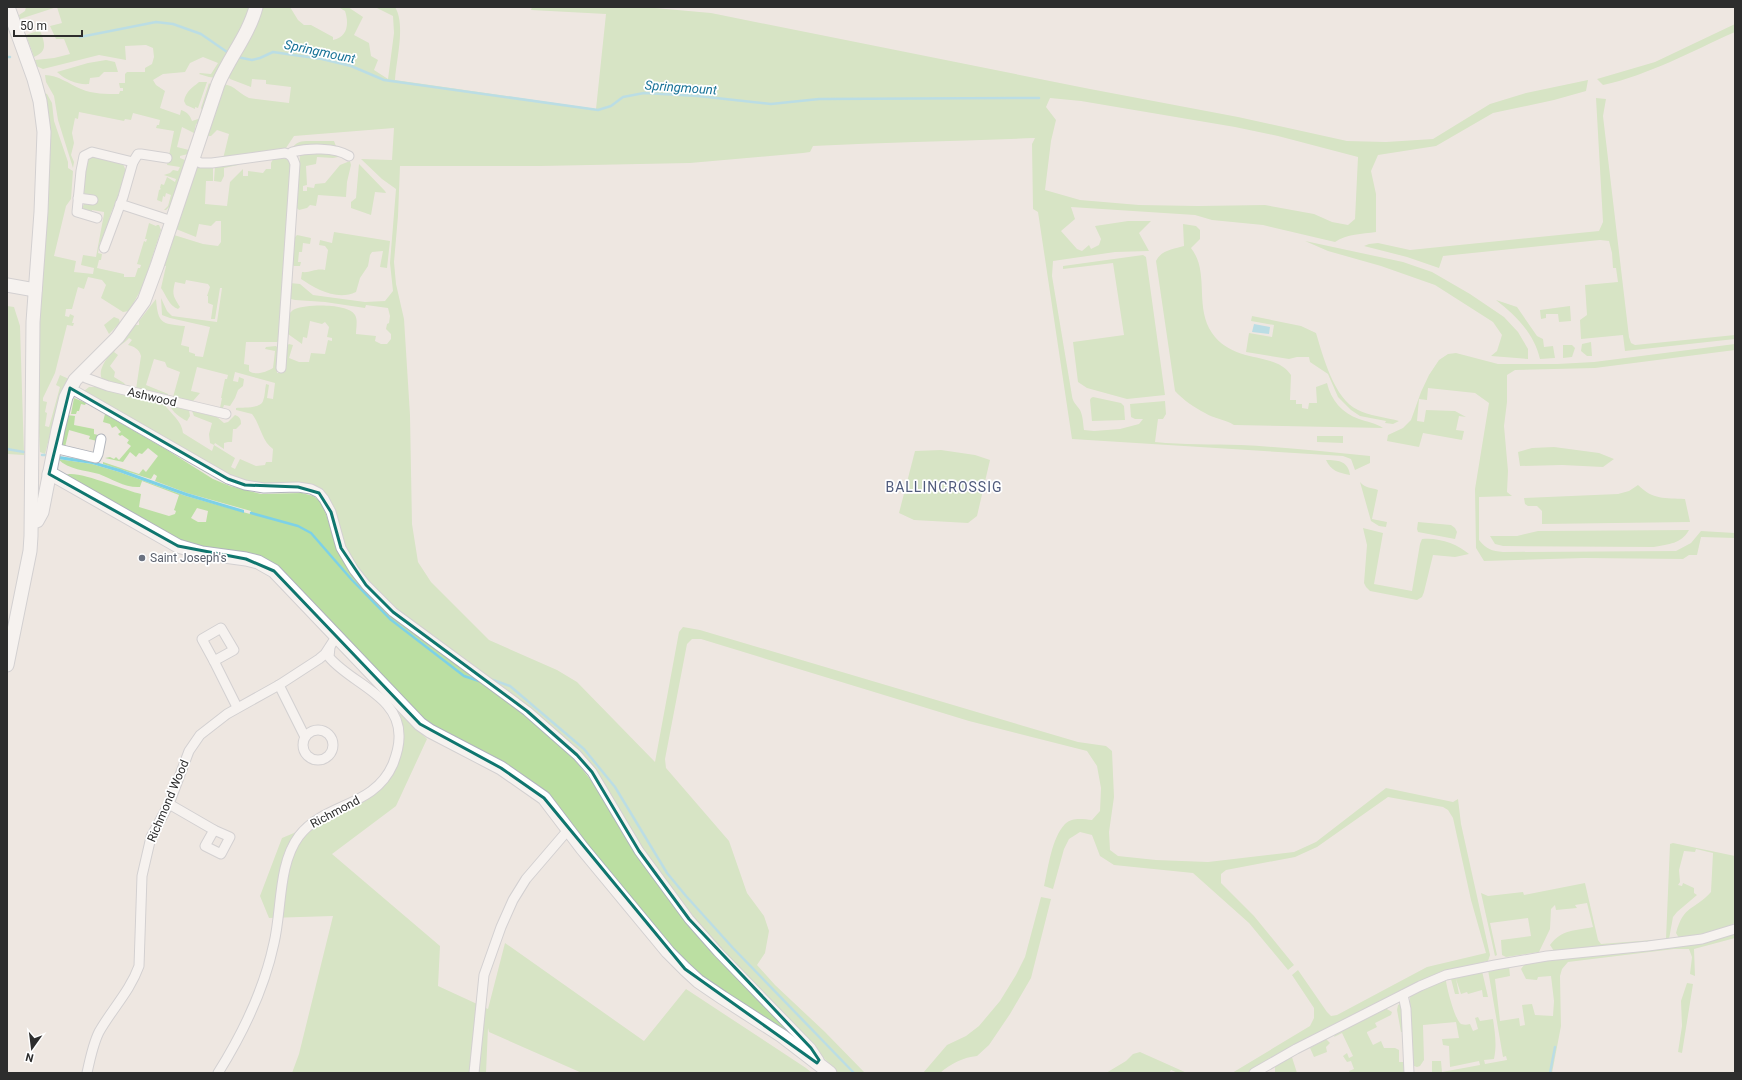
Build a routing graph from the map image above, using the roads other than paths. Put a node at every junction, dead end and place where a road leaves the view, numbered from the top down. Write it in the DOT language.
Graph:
graph roads {
  1 [pos="8,7"];
  2 [pos="256,7"];
  3 [pos="291,155"];
  4 [pos="350,156"];
  5 [pos="166,158"];
  6 [pos="193,160"];
  7 [pos="133,162"];
  8 [pos="78,198"];
  9 [pos="93,200"];
  10 [pos="120,204"];
  11 [pos="97,218"];
  12 [pos="172,221"];
  13 [pos="104,248"];
  14 [pos="7,285"];
  15 [pos="21,289"];
  16 [pos="7,290"];
  17 [pos="35,290"];
  18 [pos="281,368"];
  19 [pos="81,373"];
  20 [pos="70,388"];
  21 [pos="226,414"];
  22 [pos="101,439"];
  23 [pos="54,448"];
  24 [pos="49,474"];
  25 [pos="32,522"];
  26 [pos="333,642"];
  27 [pos="214,661"];
  28 [pos="7,665"];
  29 [pos="279,685"];
  30 [pos="238,707"];
  31 [pos="305,738"];
  32 [pos="169,804"];
  33 [pos="214,830"];
  34 [pos="568,830"];
  35 [pos="1735,929"];
  36 [pos="1402,995"];
  37 [pos="817,1063"];
  38 [pos="87,1073"];
  39 [pos="218,1073"];
  40 [pos="474,1073"];
  41 [pos="830,1073"];
  42 [pos="1254,1073"];
  43 [pos="1409,1073"];
  1 -- 17 [label="main road"];
  2 -- 6 [label="main road"];
  3 -- 4 [label="street"];
  3 -- 6 [label="street"];
  3 -- 18 [label="street"];
  5 -- 7 [label="street"];
  6 -- 12 [label="main road"];
  7 -- 8 [label="street"];
  7 -- 10 [label="street"];
  8 -- 9 [label="street"];
  8 -- 11 [label="street"];
  10 -- 12 [label="street"];
  10 -- 13 [label="street"];
  12 -- 19 [label="main road"];
  14 -- 15 [label="main road"];
  15 -- 16 [label="main road"];
  15 -- 17 [label="main road"];
  17 -- 25 [label="main road"];
  19 -- 20 [label="main road"];
  19 -- 21 [label="street, Ashwood"];
  20 -- 23 [label="main road"];
  20 -- 37 [label="street"];
  22 -- 23 [label="street"];
  23 -- 24 [label="main road"];
  24 -- 25 [label="main road"];
  24 -- 26 [label="main road"];
  25 -- 28 [label="main road"];
  26 -- 29 [label="street, Richmond Wood"];
  26 -- 34 [label="main road"];
  26 -- 39 [label="street, Richmond"];
  27 -- 30 [label="street"];
  29 -- 30 [label="street, Richmond Wood"];
  29 -- 31 [label="street"];
  30 -- 32 [label="street, Richmond Wood"];
  32 -- 33 [label="street"];
  32 -- 38 [label="street, Richmond Wood"];
  34 -- 37 [label="main road"];
  34 -- 40 [label="street"];
  35 -- 36 [label="street"];
  36 -- 42 [label="street"];
  36 -- 43 [label="street"];
  37 -- 41 [label="main road"];
}
